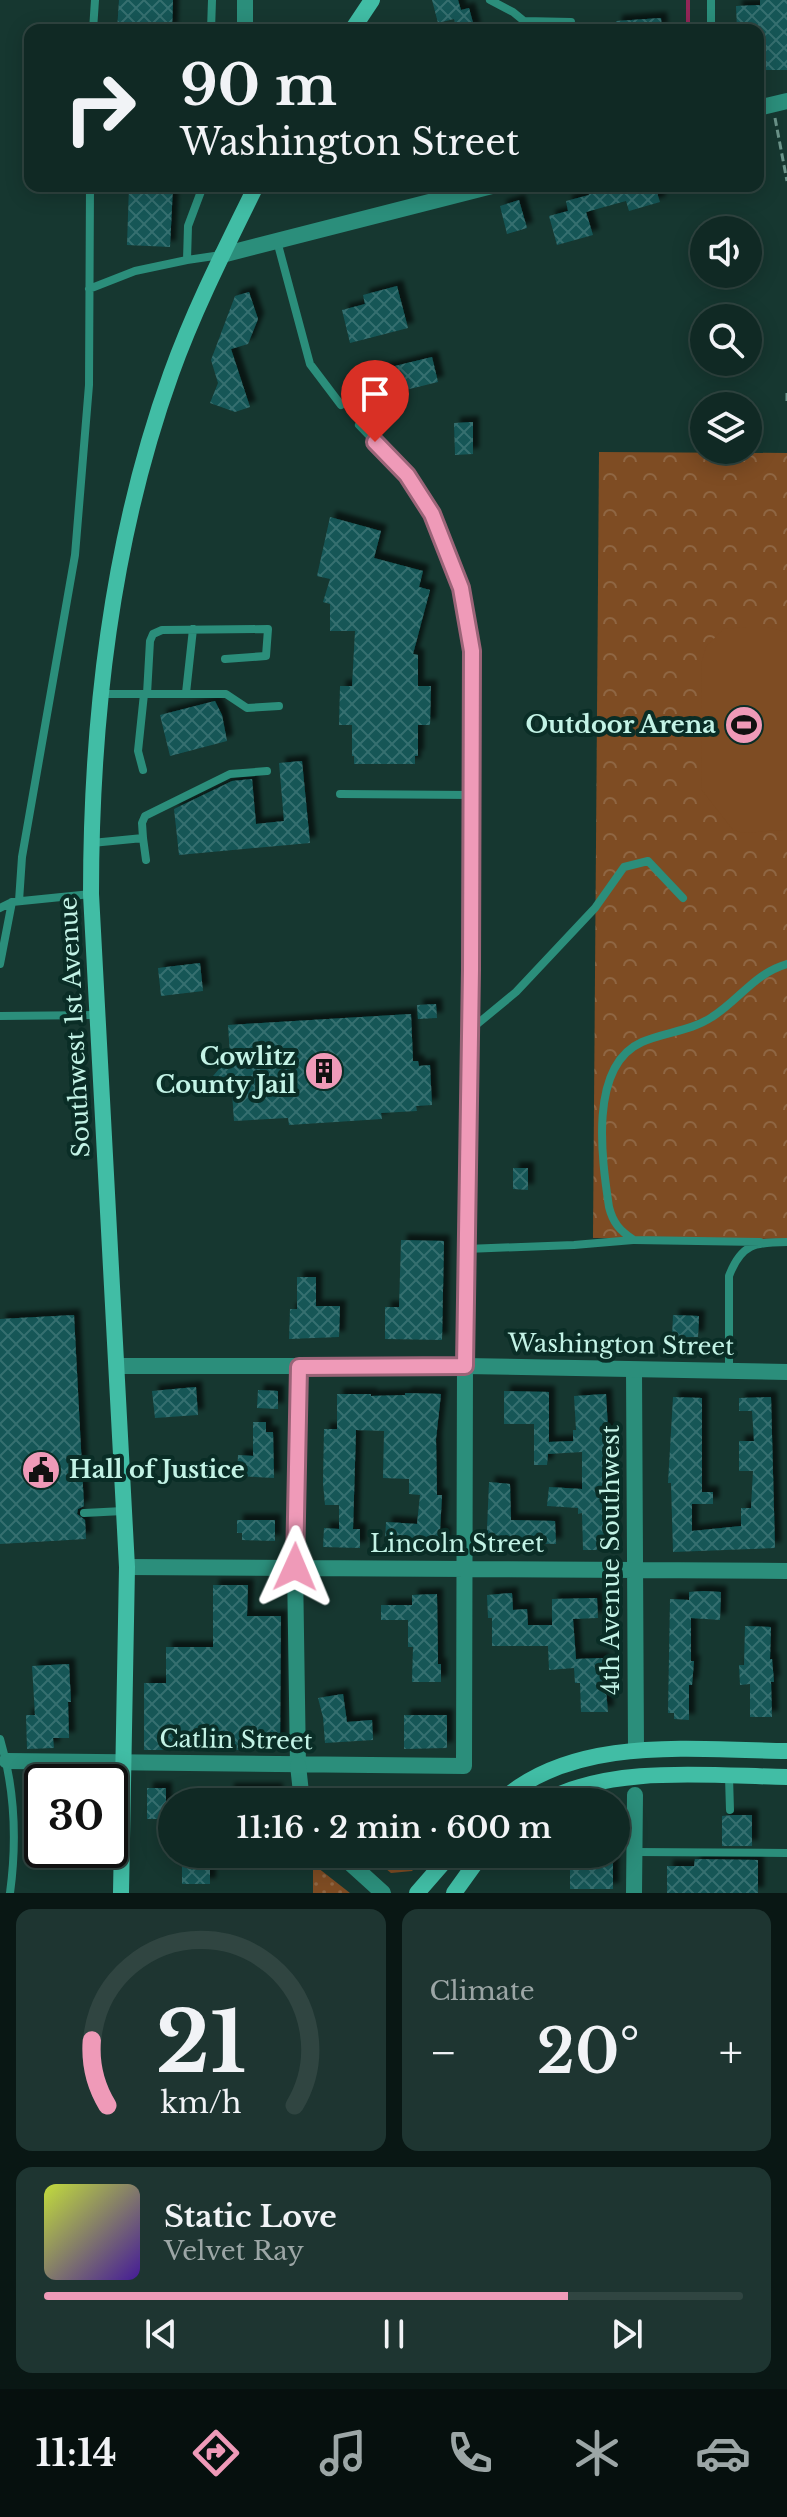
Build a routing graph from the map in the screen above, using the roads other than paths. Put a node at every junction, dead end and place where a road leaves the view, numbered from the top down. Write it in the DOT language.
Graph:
graph roads {
  1 [pos="95,0"];
  2 [pos="212,0"];
  3 [pos="245,0"];
  4 [pos="372,0"];
  5 [pos="490,0"];
  6 [pos="711,0"];
  7 [pos="571,22"];
  8 [pos="93,24"];
  9 [pos="211,24"];
  10 [pos="245,24"];
  11 [pos="356,24"];
  12 [pos="711,24"];
  13 [pos="90,192"];
  14 [pos="201,192"];
  15 [pos="247,192"];
  16 [pos="468,192"];
  17 [pos="277,239"];
  18 [pos="222,255"];
  19 [pos="187,260"];
  20 [pos="89,289"];
  21 [pos="341,405"];
  22 [pos="359,425"];
  23 [pos="193,629"];
  24 [pos="225,659"];
  25 [pos="186,693"];
  26 [pos="100,694"];
  27 [pos="146,694"];
  28 [pos="279,706"];
  29 [pos="143,770"];
  30 [pos="267,771"];
  31 [pos="340,794"];
  32 [pos="472,795"];
  33 [pos="143,838"];
  34 [pos="91,843"];
  35 [pos="146,860"];
  36 [pos="91,894"];
  37 [pos="683,898"];
  38 [pos="15,902"];
  39 [pos="0,908"];
  40 [pos="0,964"];
  41 [pos="787,964"];
  42 [pos="98,1015"];
  43 [pos="0,1016"];
  44 [pos="470,1030"];
  45 [pos="634,1240"];
  46 [pos="760,1242"];
  47 [pos="787,1242"];
  48 [pos="466,1249"];
  49 [pos="118,1366"];
  50 [pos="465,1366"];
  51 [pos="299,1367"];
  52 [pos="634,1370"];
  53 [pos="729,1371"];
  54 [pos="787,1372"];
  55 [pos="124,1511"];
  56 [pos="84,1513"];
  57 [pos="127,1567"];
  58 [pos="295,1567"];
  59 [pos="464,1568"];
  60 [pos="634,1569"];
  61 [pos="787,1571"];
  62 [pos="0,1739"];
  63 [pos="636,1749"];
  64 [pos="787,1751"];
  65 [pos="7,1761"];
  66 [pos="124,1763"];
  67 [pos="298,1765"];
  68 [pos="729,1777"];
  69 [pos="787,1777"];
  70 [pos="300,1788"];
  71 [pos="519,1788"];
  72 [pos="582,1788"];
  73 [pos="635,1795"];
  74 [pos="730,1810"];
  75 [pos="635,1852"];
  76 [pos="787,1853"];
  77 [pos="355,1868"];
  78 [pos="439,1868"];
  79 [pos="472,1868"];
  80 [pos="10,1893"];
  81 [pos="121,1893"];
  82 [pos="383,1893"];
  83 [pos="417,1893"];
  84 [pos="454,1893"];
  85 [pos="634,1893"];
  1 -- 8 [label="lane"];
  2 -- 9 [label="lane"];
  3 -- 10 [label="street"];
  4 -- 11 [label="main road"];
  5 -- 7 [label="lane"];
  6 -- 12 [label="lane"];
  13 -- 20 [label="lane"];
  14 -- 19 [label="lane"];
  15 -- 18 [label="main road, Southwest 1st Avenue"];
  16 -- 17 [label="street"];
  17 -- 18 [label="street"];
  17 -- 21 [label="lane"];
  18 -- 19 [label="lane"];
  18 -- 26 [label="main road, Southwest 1st Avenue"];
  19 -- 20 [label="lane"];
  20 -- 38 [label="lane"];
  22 -- 32 [label="lane"];
  23 -- 24 [label="lane"];
  23 -- 25 [label="lane"];
  23 -- 27 [label="lane"];
  25 -- 27 [label="lane"];
  25 -- 28 [label="lane"];
  26 -- 27 [label="lane"];
  26 -- 34 [label="main road, Southwest 1st Avenue"];
  27 -- 29 [label="lane"];
  30 -- 33 [label="lane"];
  31 -- 32 [label="lane"];
  32 -- 44 [label="lane"];
  33 -- 34 [label="lane"];
  33 -- 35 [label="lane"];
  34 -- 36 [label="main road, Southwest 1st Avenue"];
  36 -- 38 [label="lane"];
  36 -- 42 [label="main road, Southwest 1st Avenue"];
  37 -- 44 [label="lane"];
  38 -- 39 [label="lane"];
  38 -- 40 [label="lane"];
  41 -- 45 [label="lane"];
  42 -- 43 [label="lane"];
  42 -- 49 [label="main road, Southwest 1st Avenue"];
  44 -- 48 [label="lane"];
  45 -- 46 [label="lane"];
  45 -- 48 [label="lane"];
  46 -- 47 [label="lane"];
  46 -- 53 [label="lane"];
  48 -- 50 [label="lane"];
  49 -- 51 [label="street, Washington Street"];
  49 -- 55 [label="main road, Southwest 1st Avenue"];
  50 -- 51 [label="street, Washington Street"];
  50 -- 52 [label="street, Washington Street"];
  50 -- 59 [label="street"];
  51 -- 58 [label="street"];
  52 -- 53 [label="street, Washington Street"];
  52 -- 60 [label="street, 4th Avenue Southwest"];
  53 -- 54 [label="street, Washington Street"];
  55 -- 56 [label="lane"];
  55 -- 57 [label="main road, Southwest 1st Avenue"];
  57 -- 58 [label="street, Lincoln Street"];
  57 -- 66 [label="main road, Southwest 1st Avenue"];
  58 -- 59 [label="street, Lincoln Street"];
  58 -- 67 [label="street"];
  59 -- 60 [label="street, Lincoln Street"];
  59 -- 67 [label="street, Catlin Street"];
  60 -- 61 [label="street, Lincoln Street"];
  60 -- 63 [label="street, 4th Avenue Southwest"];
  62 -- 65 [label="lane"];
  63 -- 64 [label="main road"];
  63 -- 71 [label="main road"];
  65 -- 66 [label="street, Catlin Street"];
  65 -- 80 [label="lane"];
  66 -- 67 [label="street, Catlin Street"];
  66 -- 81 [label="main road, Southwest 1st Avenue"];
  67 -- 70 [label="street"];
  68 -- 69 [label="main road"];
  68 -- 72 [label="main road"];
  68 -- 74 [label="lane"];
  73 -- 75 [label="street"];
  75 -- 76 [label="lane"];
  75 -- 85 [label="street"];
  77 -- 82 [label="street"];
  78 -- 83 [label="main road"];
  79 -- 84 [label="main road"];
}
